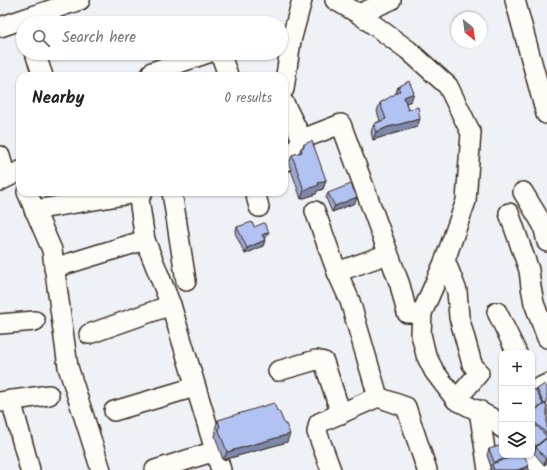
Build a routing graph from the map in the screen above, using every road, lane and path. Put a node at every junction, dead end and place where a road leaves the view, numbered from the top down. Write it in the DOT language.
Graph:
graph roads {
  1 [pos="80,0"];
  2 [pos="302,0"];
  3 [pos="335,0"];
  4 [pos="391,0"];
  5 [pos="516,0"];
  6 [pos="360,14"];
  7 [pos="37,16"];
  8 [pos="16,23"];
  9 [pos="0,27"];
  10 [pos="37,60"];
  11 [pos="187,60"];
  12 [pos="222,60"];
  13 [pos="42,72"];
  14 [pos="152,72"];
  15 [pos="226,72"];
  16 [pos="286,72"];
  17 [pos="288,111"];
  18 [pos="546,114"];
  19 [pos="302,139"];
  20 [pos="0,156"];
  21 [pos="288,160"];
  22 [pos="13,175"];
  23 [pos="523,192"];
  24 [pos="29,196"];
  25 [pos="116,196"];
  26 [pos="140,196"];
  27 [pos="173,196"];
  28 [pos="34,210"];
  29 [pos="315,211"];
  30 [pos="510,214"];
  31 [pos="145,240"];
  32 [pos="547,242"];
  33 [pos="388,254"];
  34 [pos="445,260"];
  35 [pos="54,268"];
  36 [pos="337,272"];
  37 [pos="186,281"];
  38 [pos="171,305"];
  39 [pos="497,312"];
  40 [pos="422,313"];
  41 [pos="35,321"];
  42 [pos="0,324"];
  43 [pos="89,334"];
  44 [pos="547,338"];
  45 [pos="516,350"];
  46 [pos="278,371"];
  47 [pos="195,387"];
  48 [pos="49,395"];
  49 [pos="378,397"];
  50 [pos="456,400"];
  51 [pos="6,401"];
  52 [pos="114,411"];
  53 [pos="341,414"];
  54 [pos="494,417"];
  55 [pos="215,451"];
  56 [pos="30,470"];
  57 [pos="100,470"];
  58 [pos="155,470"];
  59 [pos="221,470"];
  60 [pos="331,470"];
  61 [pos="427,470"];
  62 [pos="488,470"];
  1 -- 7 [label="street"];
  2 -- 16 [label="street"];
  3 -- 6 [label="street"];
  4 -- 6 [label="street"];
  5 -- 18 [label="street"];
  6 -- 34 [label="street"];
  8 -- 9 [label="street"];
  10 -- 13 [label="street"];
  11 -- 14 [label="street"];
  12 -- 15 [label="street"];
  17 -- 19 [label="street"];
  19 -- 21 [label="street"];
  19 -- 33 [label="street"];
  20 -- 22 [label="street"];
  23 -- 32 [label="street"];
  24 -- 28 [label="street"];
  25 -- 28 [label="street"];
  26 -- 31 [label="street"];
  27 -- 37 [label="street"];
  28 -- 35 [label="street"];
  29 -- 36 [label="street"];
  30 -- 44 [label="street"];
  31 -- 35 [label="street"];
  31 -- 38 [label="street"];
  33 -- 36 [label="street"];
  33 -- 40 [label="street"];
  34 -- 40 [label="street"];
  34 -- 50 [label="street"];
  35 -- 57 [label="street"];
  36 -- 49 [label="street"];
  38 -- 43 [label="street"];
  38 -- 47 [label="street"];
  39 -- 45 [label="street"];
  40 -- 50 [label="street"];
  41 -- 42 [label="street"];
  46 -- 53 [label="street"];
  47 -- 52 [label="street"];
  47 -- 55 [label="street"];
  48 -- 51 [label="street"];
  49 -- 53 [label="street"];
  49 -- 61 [label="street"];
  50 -- 54 [label="street"];
  51 -- 56 [label="street"];
  53 -- 60 [label="street"];
  54 -- 62 [label="street"];
  55 -- 58 [label="street"];
  55 -- 59 [label="street"];
}
